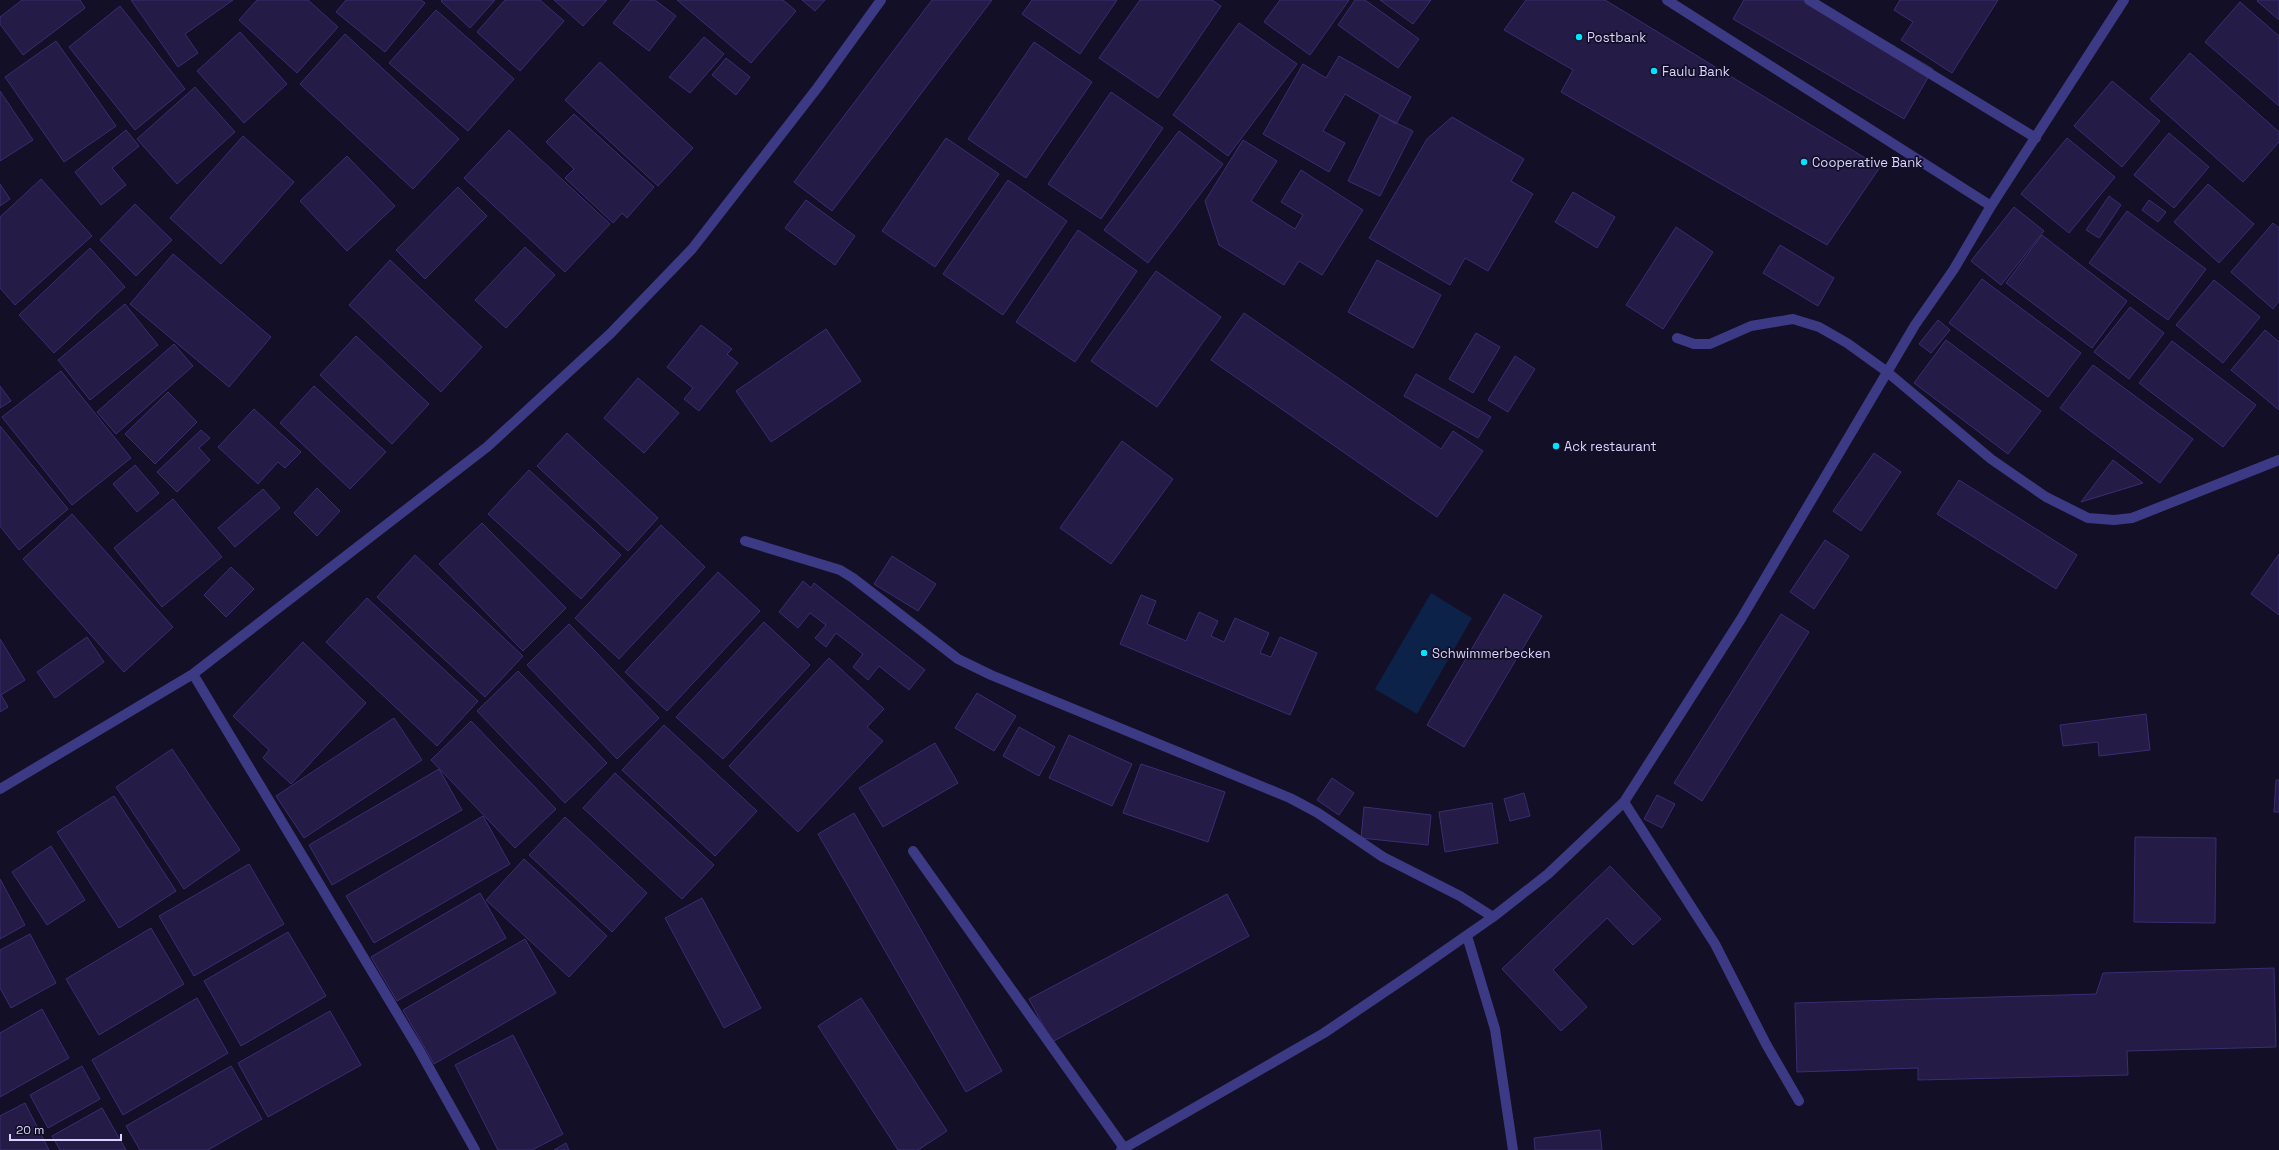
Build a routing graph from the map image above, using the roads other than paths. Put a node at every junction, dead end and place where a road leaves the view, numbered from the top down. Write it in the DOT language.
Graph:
graph roads {
  1 [pos="881,0"];
  2 [pos="1667,0"];
  3 [pos="1809,0"];
  4 [pos="2124,0"];
  5 [pos="2036,138"];
  6 [pos="1991,206"];
  7 [pos="1677,338"];
  8 [pos="1886,371"];
  9 [pos="2279,460"];
  10 [pos="745,540"];
  11 [pos="193,674"];
  12 [pos="0,789"];
  13 [pos="1624,802"];
  14 [pos="913,851"];
  15 [pos="1493,918"];
  16 [pos="1467,936"];
  17 [pos="1799,1101"];
  18 [pos="1123,1149"];
  19 [pos="475,1150"];
  20 [pos="1512,1150"];
  1 -- 11 [label="street"];
  2 -- 6 [label="street"];
  3 -- 5 [label="street"];
  4 -- 5 [label="street"];
  5 -- 6 [label="street"];
  6 -- 8 [label="street"];
  7 -- 8 [label="street"];
  8 -- 9 [label="street"];
  8 -- 13 [label="street"];
  10 -- 15 [label="street"];
  11 -- 12 [label="street"];
  11 -- 19 [label="street"];
  13 -- 15 [label="street"];
  13 -- 17 [label="street"];
  14 -- 18 [label="street"];
  15 -- 16 [label="street"];
  16 -- 18 [label="street"];
  16 -- 20 [label="street"];
}
